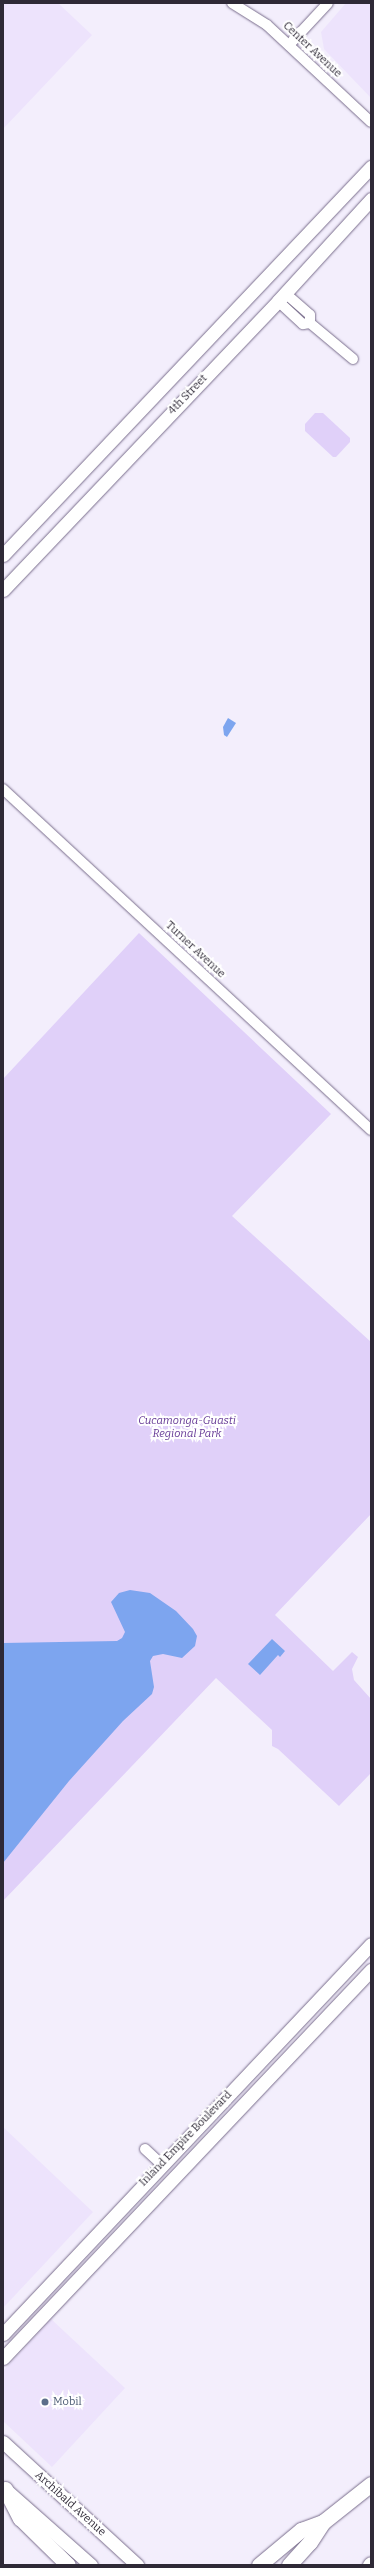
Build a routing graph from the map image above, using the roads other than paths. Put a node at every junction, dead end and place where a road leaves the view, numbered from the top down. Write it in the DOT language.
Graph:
graph roads {
  1 [pos="232,3"];
  2 [pos="328,3"];
  3 [pos="289,44"];
  4 [pos="371,122"];
  5 [pos="371,167"];
  6 [pos="371,199"];
  7 [pos="282,297"];
  8 [pos="353,358"];
  9 [pos="3,555"];
  10 [pos="3,590"];
  11 [pos="3,789"];
  12 [pos="371,1130"];
  13 [pos="371,1944"];
  14 [pos="371,1970"];
  15 [pos="146,2150"];
  16 [pos="162,2165"];
  17 [pos="3,2334"];
  18 [pos="3,2358"];
  19 [pos="3,2442"];
  20 [pos="371,2484"];
  21 [pos="4,2488"];
  22 [pos="323,2522"];
  23 [pos="68,2565"];
  24 [pos="91,2565"];
  25 [pos="137,2565"];
  26 [pos="259,2565"];
  27 [pos="289,2565"];
  1 -- 3 [label="street, Center Avenue"];
  2 -- 3 [label="street"];
  3 -- 4 [label="street, Center Avenue"];
  5 -- 9 [label="main road"];
  6 -- 7 [label="main road, 4th Street"];
  7 -- 8 [label="street"];
  7 -- 10 [label="main road, 4th Street"];
  11 -- 12 [label="street, Turner Avenue"];
  13 -- 16 [label="main road, Inland Empire Boulevard"];
  14 -- 18 [label="main road, Inland Empire Boulevard"];
  15 -- 16 [label="street"];
  16 -- 17 [label="main road, Inland Empire Boulevard"];
  19 -- 25 [label="main road, Archibald Avenue"];
  20 -- 22 [label="highway"];
  21 -- 23 [label="highway"];
  21 -- 24 [label="main road"];
  22 -- 26 [label="highway"];
  22 -- 27 [label="highway"];
}
